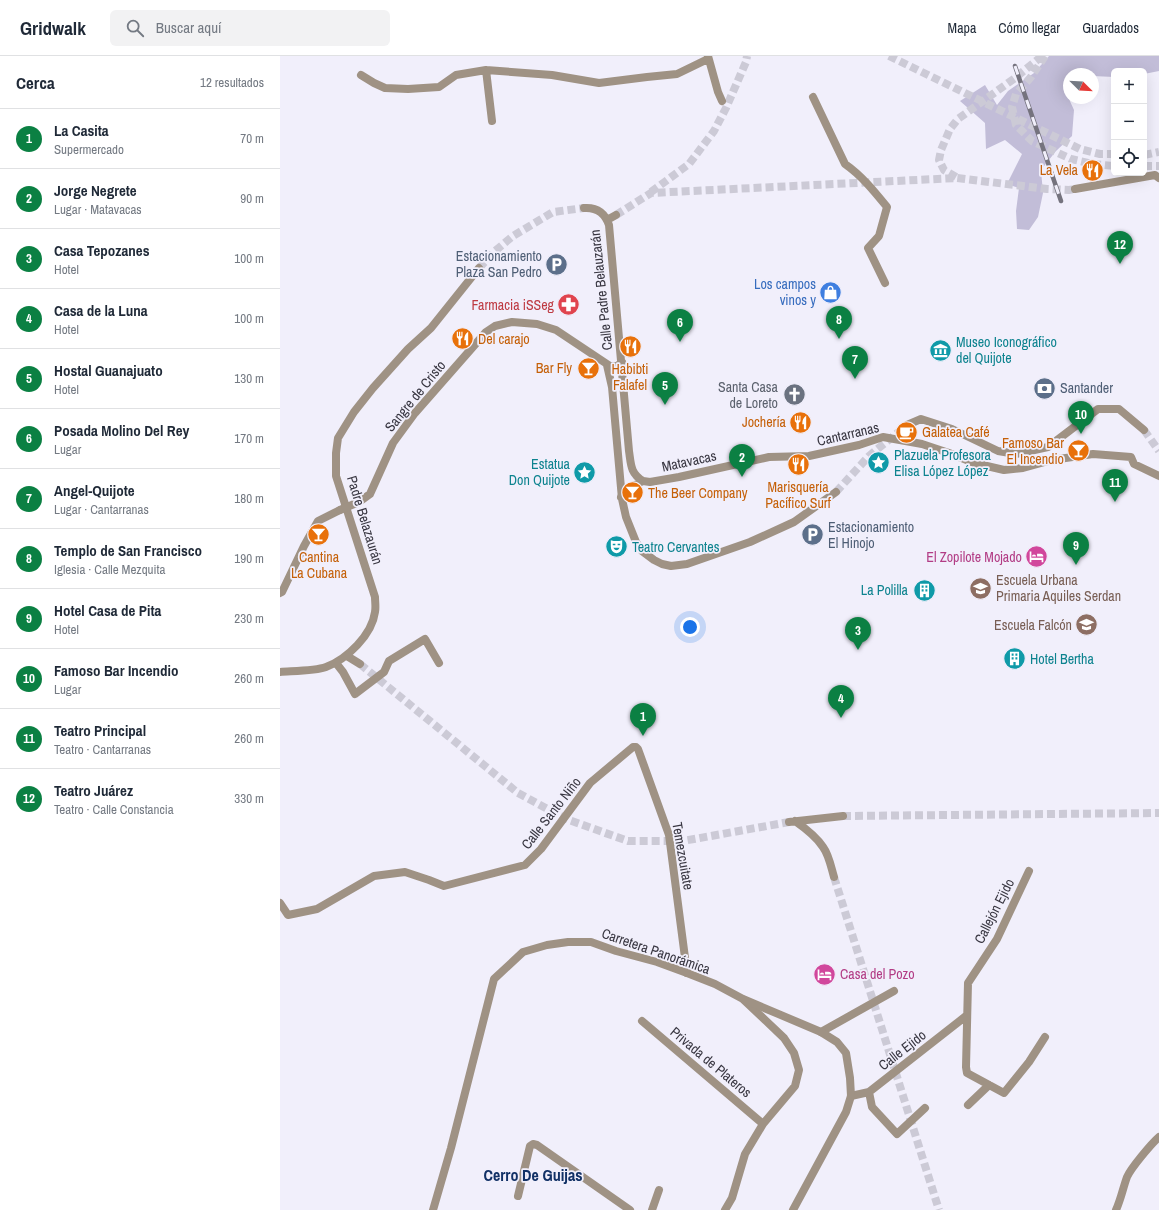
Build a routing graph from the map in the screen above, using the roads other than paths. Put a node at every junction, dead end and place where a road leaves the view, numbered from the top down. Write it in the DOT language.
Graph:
graph roads {
  1 [pos="708,58"];
  2 [pos="486,70"];
  3 [pos="361,75"];
  4 [pos="813,97"];
  5 [pos="722,101"];
  6 [pos="492,121"];
  7 [pos="1159,178"];
  8 [pos="1075,189"];
  9 [pos="584,208"];
  10 [pos="616,215"];
  11 [pos="607,220"];
  12 [pos="479,268"];
  13 [pos="884,283"];
  14 [pos="622,362"];
  15 [pos="608,364"];
  16 [pos="907,425"];
  17 [pos="1144,430"];
  18 [pos="769,457"];
  19 [pos="1159,476"];
  20 [pos="643,481"];
  21 [pos="836,492"];
  22 [pos="621,497"];
  23 [pos="280,593"];
  24 [pos="347,656"];
  25 [pos="336,662"];
  26 [pos="439,663"];
  27 [pos="360,664"];
  28 [pos="280,672"];
  29 [pos="637,748"];
  30 [pos="843,816"];
  31 [pos="1029,871"];
  32 [pos="834,877"];
  33 [pos="280,903"];
  34 [pos="688,973"];
  35 [pos="894,991"];
  36 [pos="743,999"];
  37 [pos="966,1016"];
  38 [pos="642,1021"];
  39 [pos="821,1032"];
  40 [pos="1045,1037"];
  41 [pos="989,1086"];
  42 [pos="868,1092"];
  43 [pos="851,1096"];
  44 [pos="968,1105"];
  45 [pos="925,1108"];
  46 [pos="763,1124"];
  47 [pos="1159,1137"];
  48 [pos="659,1190"];
  49 [pos="518,1196"];
  50 [pos="433,1210"];
  51 [pos="630,1210"];
  52 [pos="652,1210"];
  53 [pos="725,1210"];
  54 [pos="793,1210"];
  55 [pos="1116,1210"];
  1 -- 2 [label="street"];
  1 -- 5 [label="street"];
  2 -- 3 [label="street"];
  2 -- 6 [label="street"];
  4 -- 13 [label="street"];
  7 -- 8 [label="street"];
  9 -- 11 [label="street, Calle Padre Belauzarán"];
  10 -- 11 [label="street"];
  11 -- 14 [label="street, Calle Padre Belauzarán"];
  12 -- 24 [label="street, Padre Belazaurán"];
  14 -- 15 [label="street"];
  14 -- 20 [label="street, Calle Padre Belauzarán"];
  15 -- 22 [label="street"];
  15 -- 23 [label="street, Sangre de Cristo, bridge"];
  16 -- 17 [label="street"];
  18 -- 19 [label="street, Cantarranas"];
  18 -- 20 [label="street, Matavacas"];
  20 -- 22 [label="street, Matavacas"];
  21 -- 22 [label="street"];
  24 -- 25 [label="street, Padre Belazaurán"];
  24 -- 27 [label="street"];
  25 -- 26 [label="street"];
  25 -- 28 [label="street, Padre Belazaurán"];
  29 -- 33 [label="street, Calle Santo Niño"];
  29 -- 34 [label="street, Temezcuitate"];
  30 -- 32 [label="street"];
  31 -- 37 [label="street, Callejón Ejido"];
  34 -- 36 [label="street, Carretera Panorámica"];
  34 -- 50 [label="street, Carretera Panorámica"];
  35 -- 39 [label="street"];
  36 -- 39 [label="street, Carretera Panorámica"];
  36 -- 46 [label="street"];
  37 -- 41 [label="street"];
  37 -- 42 [label="street, Calle Ejido"];
  38 -- 46 [label="street, Privada de Plateros"];
  39 -- 43 [label="street, Carretera Panorámica"];
  40 -- 41 [label="street"];
  41 -- 44 [label="street"];
  42 -- 43 [label="street, Calle Ejido"];
  42 -- 45 [label="street"];
  43 -- 54 [label="street, Carretera Panorámica"];
  46 -- 53 [label="street"];
  47 -- 55 [label="street"];
  48 -- 52 [label="street"];
  49 -- 51 [label="street"];
}
